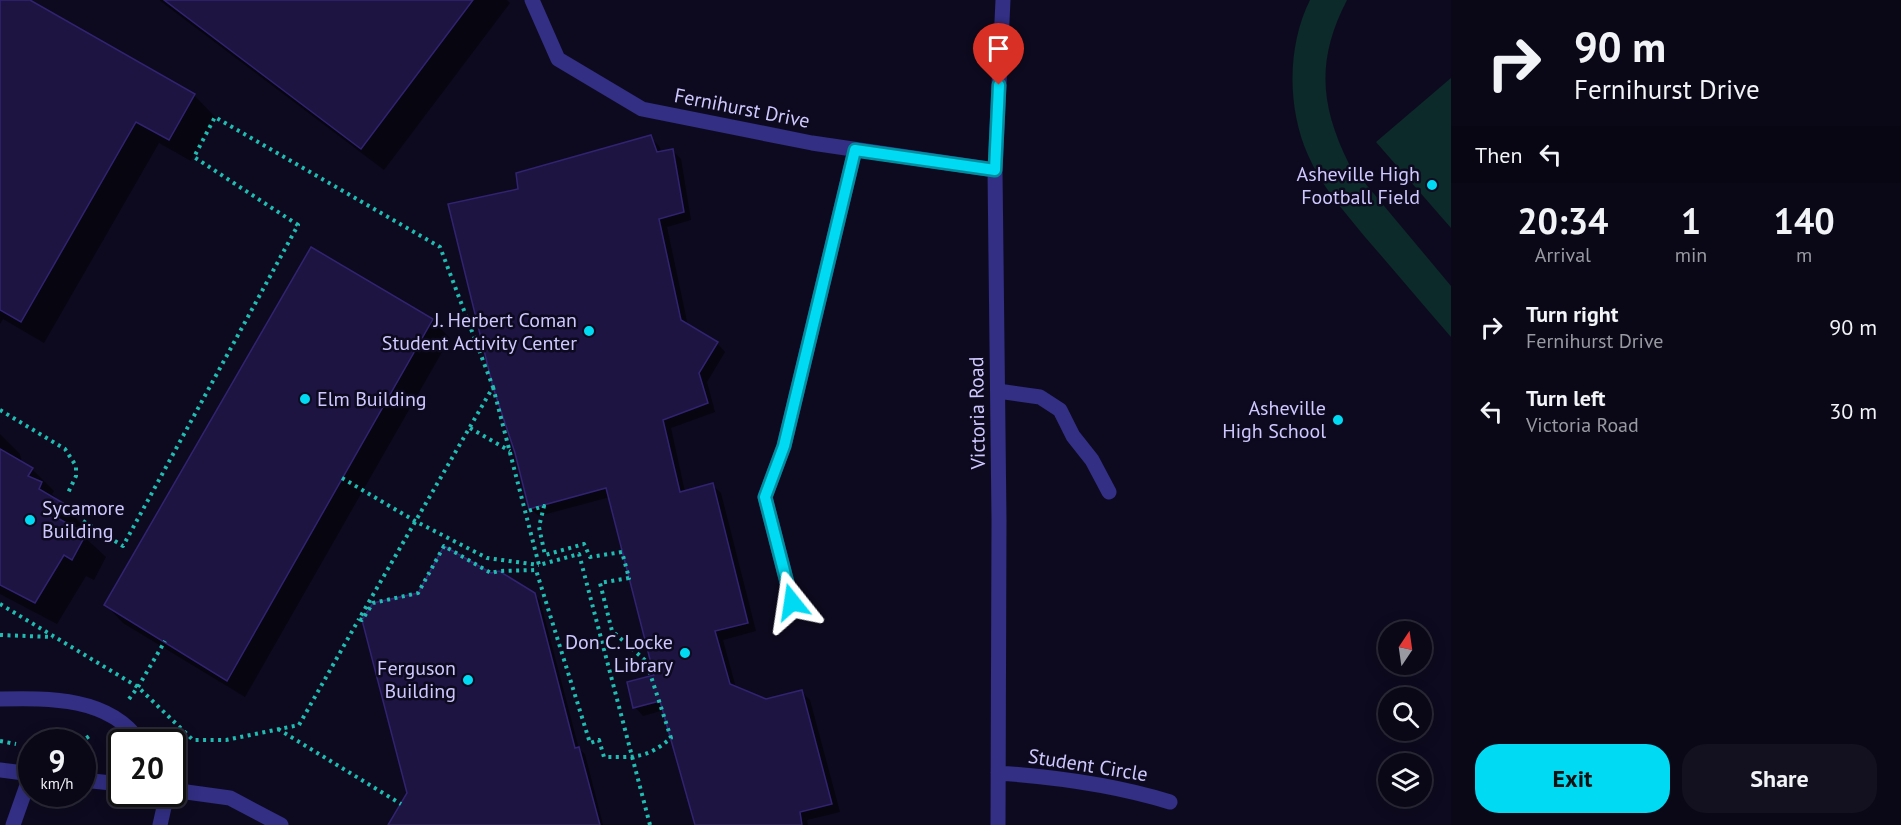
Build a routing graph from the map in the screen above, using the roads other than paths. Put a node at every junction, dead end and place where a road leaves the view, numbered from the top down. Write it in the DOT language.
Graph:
graph roads {
  1 [pos="532,0"];
  2 [pos="1003,0"];
  3 [pos="855,150"];
  4 [pos="995,170"];
  5 [pos="998,391"];
  6 [pos="1109,492"];
  7 [pos="792,602"];
  8 [pos="0,699"];
  9 [pos="128,729"];
  10 [pos="0,770"];
  11 [pos="18,772"];
  12 [pos="998,773"];
  13 [pos="186,792"];
  14 [pos="1170,802"];
  15 [pos="20,807"];
  16 [pos="164,807"];
  17 [pos="14,825"];
  18 [pos="160,825"];
  19 [pos="281,825"];
  20 [pos="998,825"];
  1 -- 3 [label="street, Fernihurst Drive"];
  2 -- 4 [label="street, Victoria Road"];
  3 -- 4 [label="street, Fernihurst Drive"];
  3 -- 7 [label="street"];
  4 -- 5 [label="street, Victoria Road"];
  5 -- 6 [label="street"];
  5 -- 12 [label="street, Victoria Road"];
  8 -- 9 [label="street"];
  10 -- 11 [label="street"];
  12 -- 14 [label="street, Student Circle"];
  12 -- 20 [label="street, Victoria Road"];
  13 -- 19 [label="street"];
  15 -- 17 [label="street"];
  16 -- 18 [label="street"];
}
